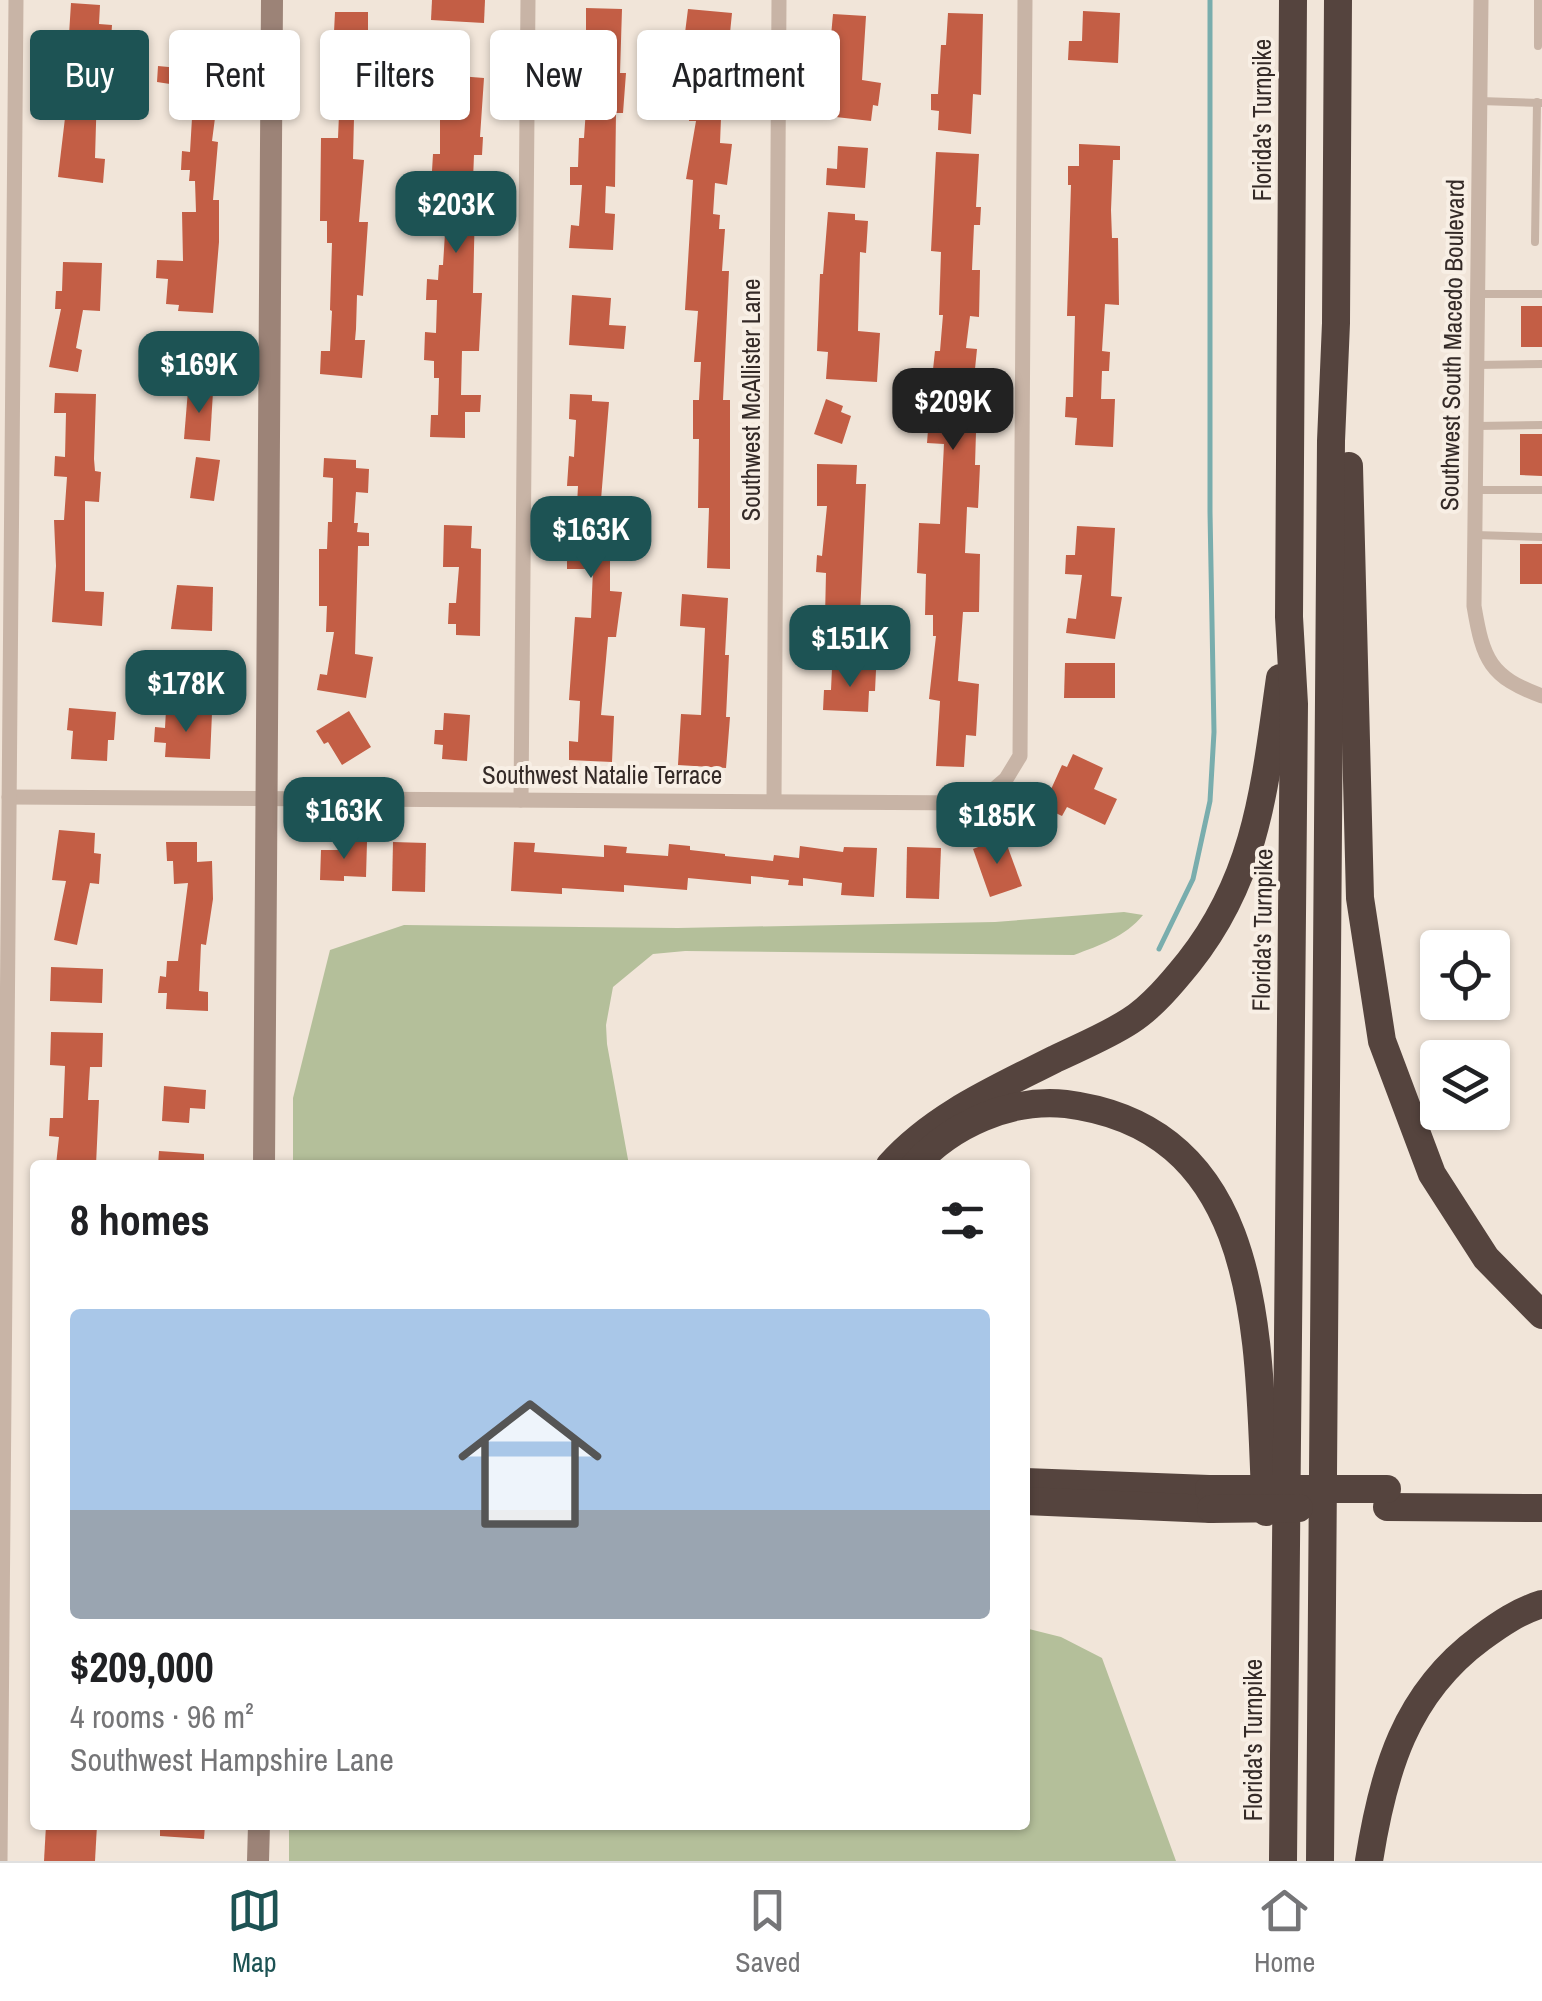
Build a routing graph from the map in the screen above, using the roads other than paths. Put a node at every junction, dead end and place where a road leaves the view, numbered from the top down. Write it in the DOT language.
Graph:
graph roads {
  1 [pos="16,0"];
  2 [pos="272,0"];
  3 [pos="528,0"];
  4 [pos="779,0"];
  5 [pos="1025,0"];
  6 [pos="1293,0"];
  7 [pos="1338,0"];
  8 [pos="1481,0"];
  9 [pos="1538,0"];
  10 [pos="1538,46"];
  11 [pos="1480,101"];
  12 [pos="1540,102"];
  13 [pos="1536,242"];
  14 [pos="1478,294"];
  15 [pos="1542,294"];
  16 [pos="1336,323"];
  17 [pos="1542,364"];
  18 [pos="1477,365"];
  19 [pos="1542,425"];
  20 [pos="1476,426"];
  21 [pos="1476,490"];
  22 [pos="1542,490"];
  23 [pos="1475,536"];
  24 [pos="1542,537"];
  25 [pos="1288,616"];
  26 [pos="1542,696"];
  27 [pos="8,796"];
  28 [pos="266,799"];
  29 [pos="521,800"];
  30 [pos="774,800"];
  31 [pos="264,1160"];
  32 [pos="895,1160"];
  33 [pos="919,1160"];
  34 [pos="1542,1314"];
  35 [pos="1030,1482"];
  36 [pos="1542,1490"];
  37 [pos="1387,1498"];
  38 [pos="1210,1499"];
  39 [pos="1030,1501"];
  40 [pos="1542,1508"];
  41 [pos="1542,1604"];
  42 [pos="1283,1798"];
  43 [pos="259,1830"];
  44 [pos="0,1861"];
  45 [pos="258,1861"];
  46 [pos="1283,1861"];
  47 [pos="1320,1861"];
  48 [pos="1369,1861"];
  1 -- 27 [label="street"];
  2 -- 28 [label="street"];
  3 -- 29 [label="street"];
  4 -- 30 [label="street, Southwest McAllister Lane"];
  5 -- 30 [label="street, Southwest Natalie Terrace"];
  6 -- 25 [label="highway, Florida's Turnpike"];
  7 -- 16 [label="highway"];
  8 -- 11 [label="street, Southwest South Macedo Boulevard"];
  9 -- 10 [label="lane"];
  11 -- 12 [label="lane"];
  11 -- 14 [label="street, Southwest South Macedo Boulevard"];
  12 -- 13 [label="lane"];
  14 -- 15 [label="lane"];
  14 -- 18 [label="street, Southwest South Macedo Boulevard"];
  16 -- 34 [label="highway"];
  16 -- 47 [label="highway"];
  17 -- 18 [label="lane"];
  18 -- 20 [label="street, Southwest South Macedo Boulevard"];
  19 -- 20 [label="lane"];
  20 -- 21 [label="street, Southwest South Macedo Boulevard"];
  21 -- 22 [label="lane"];
  21 -- 23 [label="street, Southwest South Macedo Boulevard"];
  23 -- 24 [label="lane"];
  23 -- 26 [label="street, Southwest South Macedo Boulevard"];
  25 -- 32 [label="highway"];
  25 -- 42 [label="highway, Florida's Turnpike"];
  27 -- 28 [label="street, Southwest Natalie Terrace"];
  27 -- 44 [label="street"];
  28 -- 29 [label="street, Southwest Natalie Terrace"];
  28 -- 31 [label="street"];
  29 -- 30 [label="street, Southwest Natalie Terrace"];
  33 -- 42 [label="highway"];
  35 -- 38 [label="highway"];
  36 -- 37 [label="highway"];
  37 -- 38 [label="highway, bridge"];
  37 -- 40 [label="highway"];
  38 -- 39 [label="highway"];
  41 -- 48 [label="highway"];
  42 -- 46 [label="highway, Florida's Turnpike"];
  43 -- 45 [label="street"];
}
